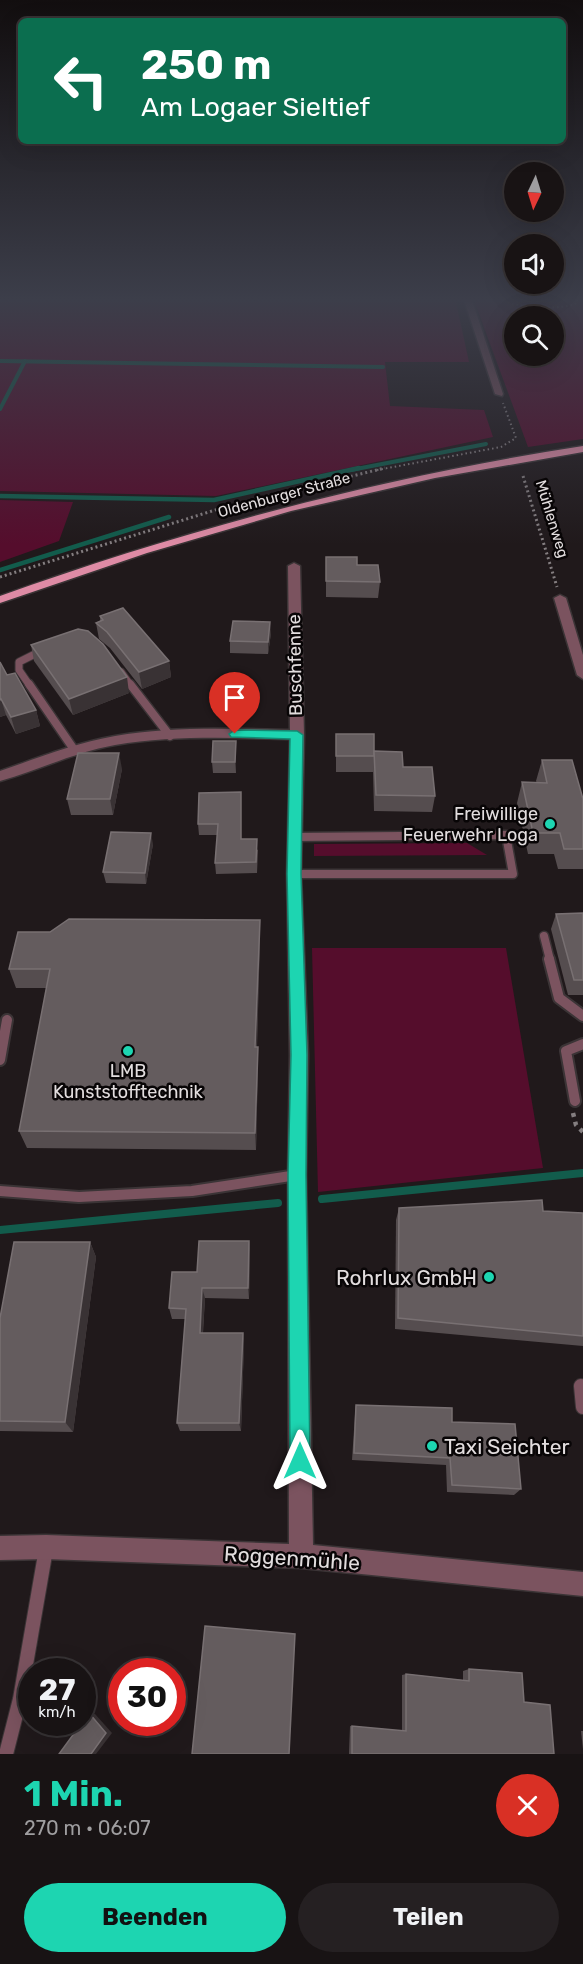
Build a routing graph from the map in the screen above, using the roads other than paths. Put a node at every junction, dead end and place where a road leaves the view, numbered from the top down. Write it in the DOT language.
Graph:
graph roads {
  1 [pos="495,382"];
  2 [pos="499,394"];
  3 [pos="583,449"];
  4 [pos="294,566"];
  5 [pos="560,598"];
  6 [pos="0,600"];
  7 [pos="55,646"];
  8 [pos="113,662"];
  9 [pos="583,675"];
  10 [pos="297,735"];
  11 [pos="170,736"];
  12 [pos="75,751"];
  13 [pos="0,776"];
  14 [pos="296,837"];
  15 [pos="294,874"];
  16 [pos="544,936"];
  17 [pos="583,1016"];
  18 [pos="7,1020"];
  19 [pos="583,1044"];
  20 [pos="0,1060"];
  21 [pos="575,1101"];
  22 [pos="297,1175"];
  23 [pos="0,1191"];
  24 [pos="581,1386"];
  25 [pos="583,1407"];
  26 [pos="46,1547"];
  27 [pos="0,1548"];
  28 [pos="301,1556"];
  29 [pos="583,1584"];
  30 [pos="6,1754"];
  1 -- 2 [label="street"];
  3 -- 6 [label="main road, Oldenburger Straße"];
  4 -- 10 [label="street, Buschfenne"];
  5 -- 9 [label="street"];
  7 -- 12 [label="lane"];
  8 -- 11 [label="lane"];
  10 -- 11 [label="street"];
  10 -- 14 [label="street, Buschfenne"];
  11 -- 12 [label="street"];
  12 -- 13 [label="street"];
  14 -- 15 [label="street, Buschfenne"];
  14 -- 15 [label="lane"];
  15 -- 22 [label="street, Buschfenne"];
  16 -- 17 [label="lane"];
  18 -- 20 [label="lane"];
  19 -- 21 [label="lane"];
  22 -- 23 [label="lane"];
  22 -- 28 [label="street, Buschfenne"];
  24 -- 25 [label="lane"];
  26 -- 27 [label="street, Roggenmühle"];
  26 -- 28 [label="street, Roggenmühle"];
  26 -- 30 [label="lane"];
  28 -- 29 [label="street, Roggenmühle"];
}
